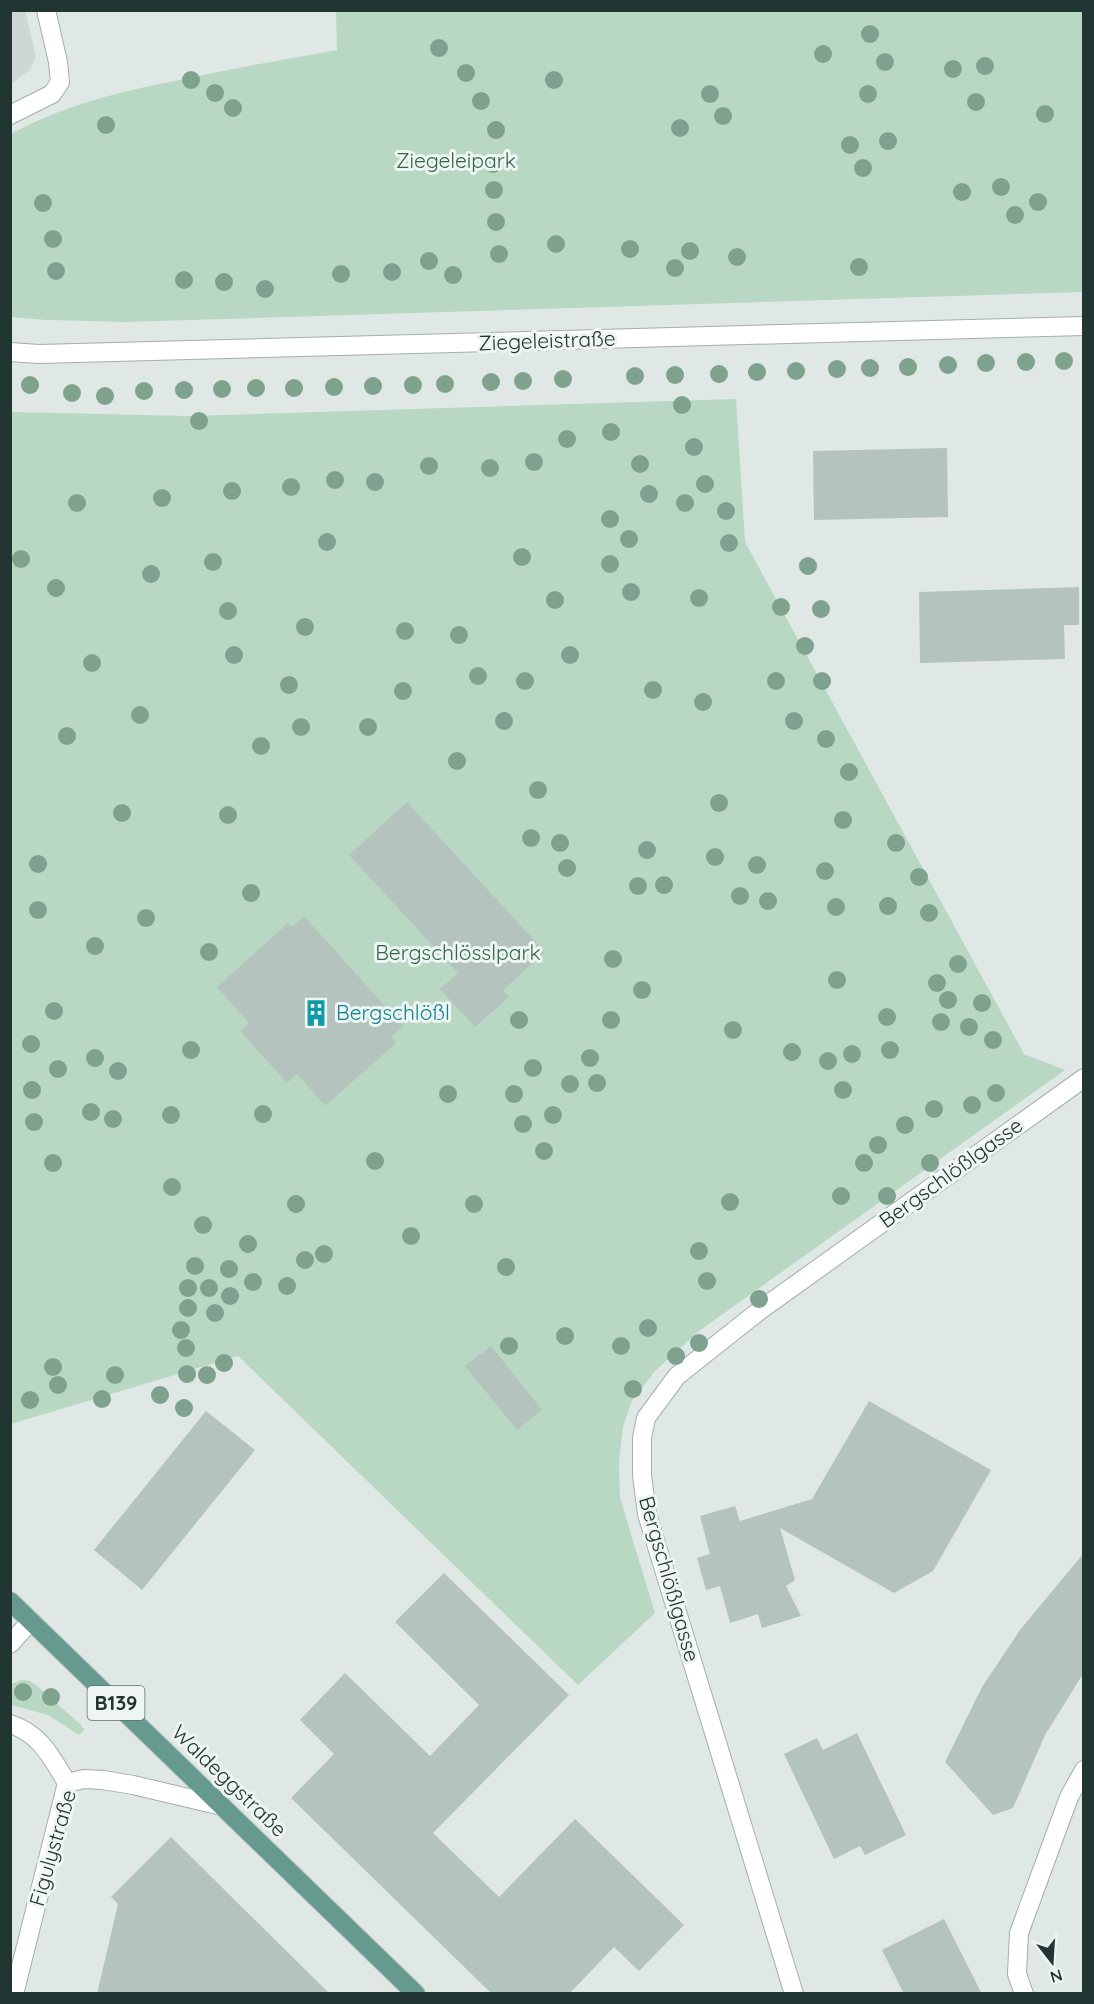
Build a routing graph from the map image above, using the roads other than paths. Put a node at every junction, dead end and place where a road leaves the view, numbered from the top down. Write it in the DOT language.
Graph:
graph roads {
  1 [pos="46,10"];
  2 [pos="10,115"];
  3 [pos="1083,327"];
  4 [pos="10,352"];
  5 [pos="1083,1077"];
  6 [pos="10,1601"];
  7 [pos="31,1621"];
  8 [pos="10,1644"];
  9 [pos="10,1724"];
  10 [pos="1083,1770"];
  11 [pos="67,1783"];
  12 [pos="222,1806"];
  13 [pos="14,1994"];
  14 [pos="416,1994"];
  15 [pos="794,1994"];
  16 [pos="1024,1994"];
  1 -- 2 [label="street"];
  3 -- 4 [label="street, Ziegeleistraße"];
  5 -- 15 [label="street, Bergschlößlgasse"];
  6 -- 7 [label="main road, Waldeggstraße / B139"];
  7 -- 8 [label="street"];
  7 -- 12 [label="main road, Waldeggstraße / B139"];
  9 -- 11 [label="street"];
  10 -- 16 [label="street"];
  11 -- 12 [label="street, Figulystraße"];
  11 -- 13 [label="street, Figulystraße"];
  12 -- 14 [label="main road, Waldeggstraße / B139"];
}
